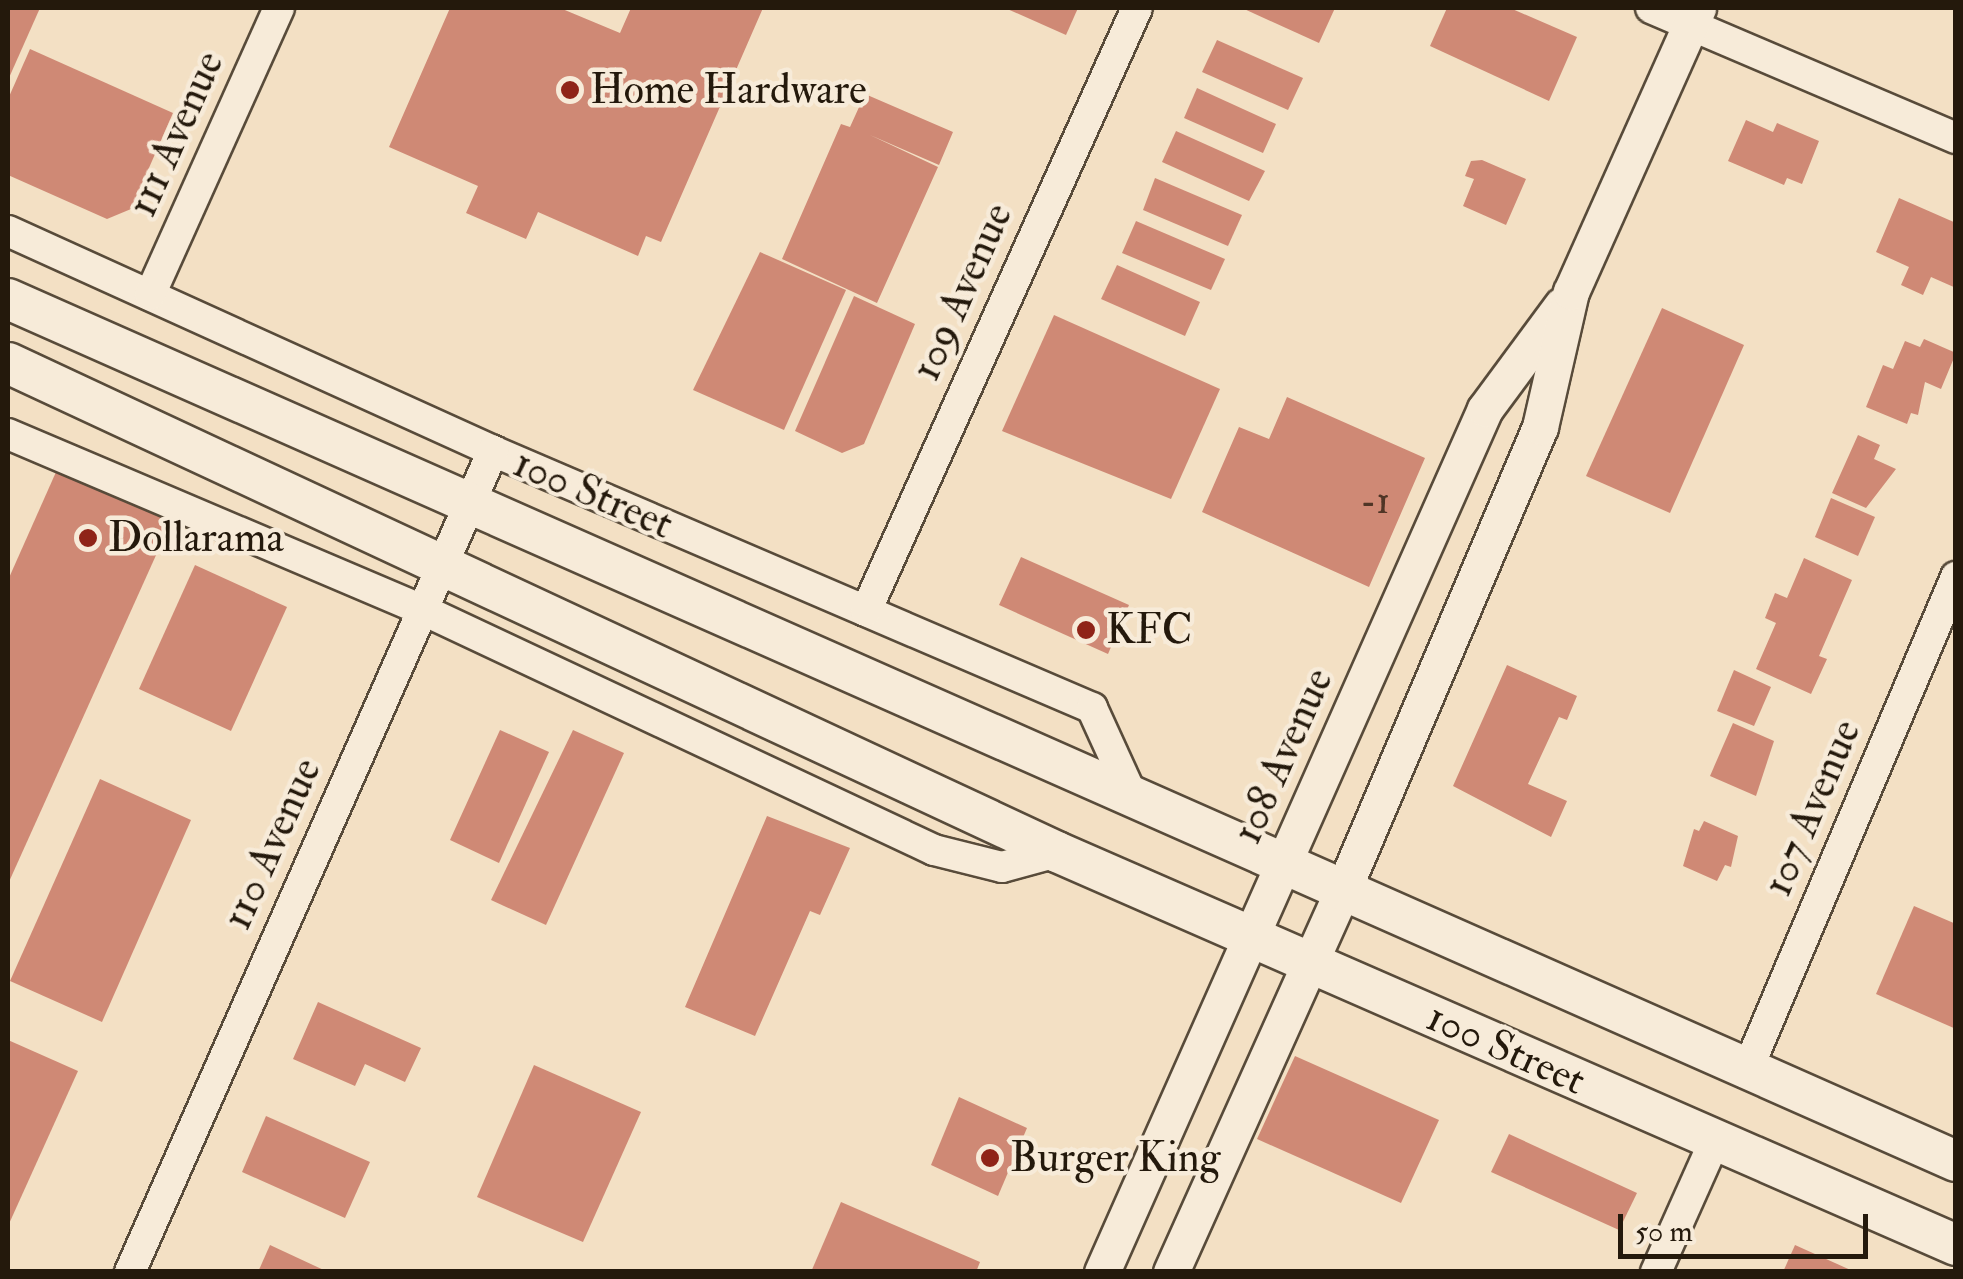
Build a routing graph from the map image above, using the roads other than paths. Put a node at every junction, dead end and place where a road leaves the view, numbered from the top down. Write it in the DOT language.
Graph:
graph roads {
  1 [pos="279,8"];
  2 [pos="1136,8"];
  3 [pos="1652,8"];
  4 [pos="1694,16"];
  5 [pos="1956,138"];
  6 [pos="8,231"];
  7 [pos="1572,292"];
  8 [pos="150,296"];
  9 [pos="8,299"];
  10 [pos="13,368"];
  11 [pos="8,434"];
  12 [pos="493,451"];
  13 [pos="470,502"];
  14 [pos="442,564"];
  15 [pos="1956,577"];
  16 [pos="421,609"];
  17 [pos="866,612"];
  18 [pos="1132,798"];
  19 [pos="1057,852"];
  20 [pos="1283,865"];
  21 [pos="1343,890"];
  22 [pos="1252,937"];
  23 [pos="1311,962"];
  24 [pos="1746,1073"];
  25 [pos="1715,1140"];
  26 [pos="1956,1160"];
  27 [pos="1956,1245"];
  28 [pos="130,1272"];
  29 [pos="1102,1272"];
  30 [pos="1172,1272"];
  31 [pos="1656,1272"];
  1 -- 8 [label="street, 111 Avenue"];
  2 -- 17 [label="street, 109 Avenue"];
  3 -- 4 [label="street"];
  4 -- 5 [label="street"];
  4 -- 7 [label="street, 108 Avenue"];
  6 -- 8 [label="street, 100 Street"];
  7 -- 20 [label="street, 108 Avenue"];
  7 -- 21 [label="street, 108 Avenue"];
  8 -- 12 [label="street, 100 Street"];
  9 -- 13 [label="main road, 100 Street"];
  10 -- 14 [label="main road, 100 Street"];
  11 -- 16 [label="street"];
  12 -- 13 [label="street, 110 Avenue"];
  12 -- 17 [label="street, 100 Street"];
  13 -- 14 [label="street, 110 Avenue"];
  13 -- 18 [label="main road, 100 Street"];
  14 -- 16 [label="street, 110 Avenue"];
  14 -- 19 [label="main road, 100 Street"];
  15 -- 24 [label="street, 107 Avenue"];
  16 -- 19 [label="street"];
  16 -- 28 [label="street, 110 Avenue"];
  17 -- 18 [label="street, 100 Street"];
  18 -- 20 [label="main road, 100 Street"];
  19 -- 22 [label="main road, 100 Street"];
  20 -- 21 [label="main road, 100 Street"];
  20 -- 22 [label="street, 108 Avenue"];
  21 -- 23 [label="street, 108 Avenue"];
  21 -- 24 [label="main road, 100 Street"];
  22 -- 23 [label="main road, 100 Street"];
  22 -- 29 [label="street, 108 Avenue"];
  23 -- 25 [label="main road, 100 Street"];
  23 -- 30 [label="street, 108 Avenue"];
  24 -- 26 [label="main road, 100 Street"];
  25 -- 27 [label="main road, 100 Street"];
  25 -- 31 [label="street"];
}
